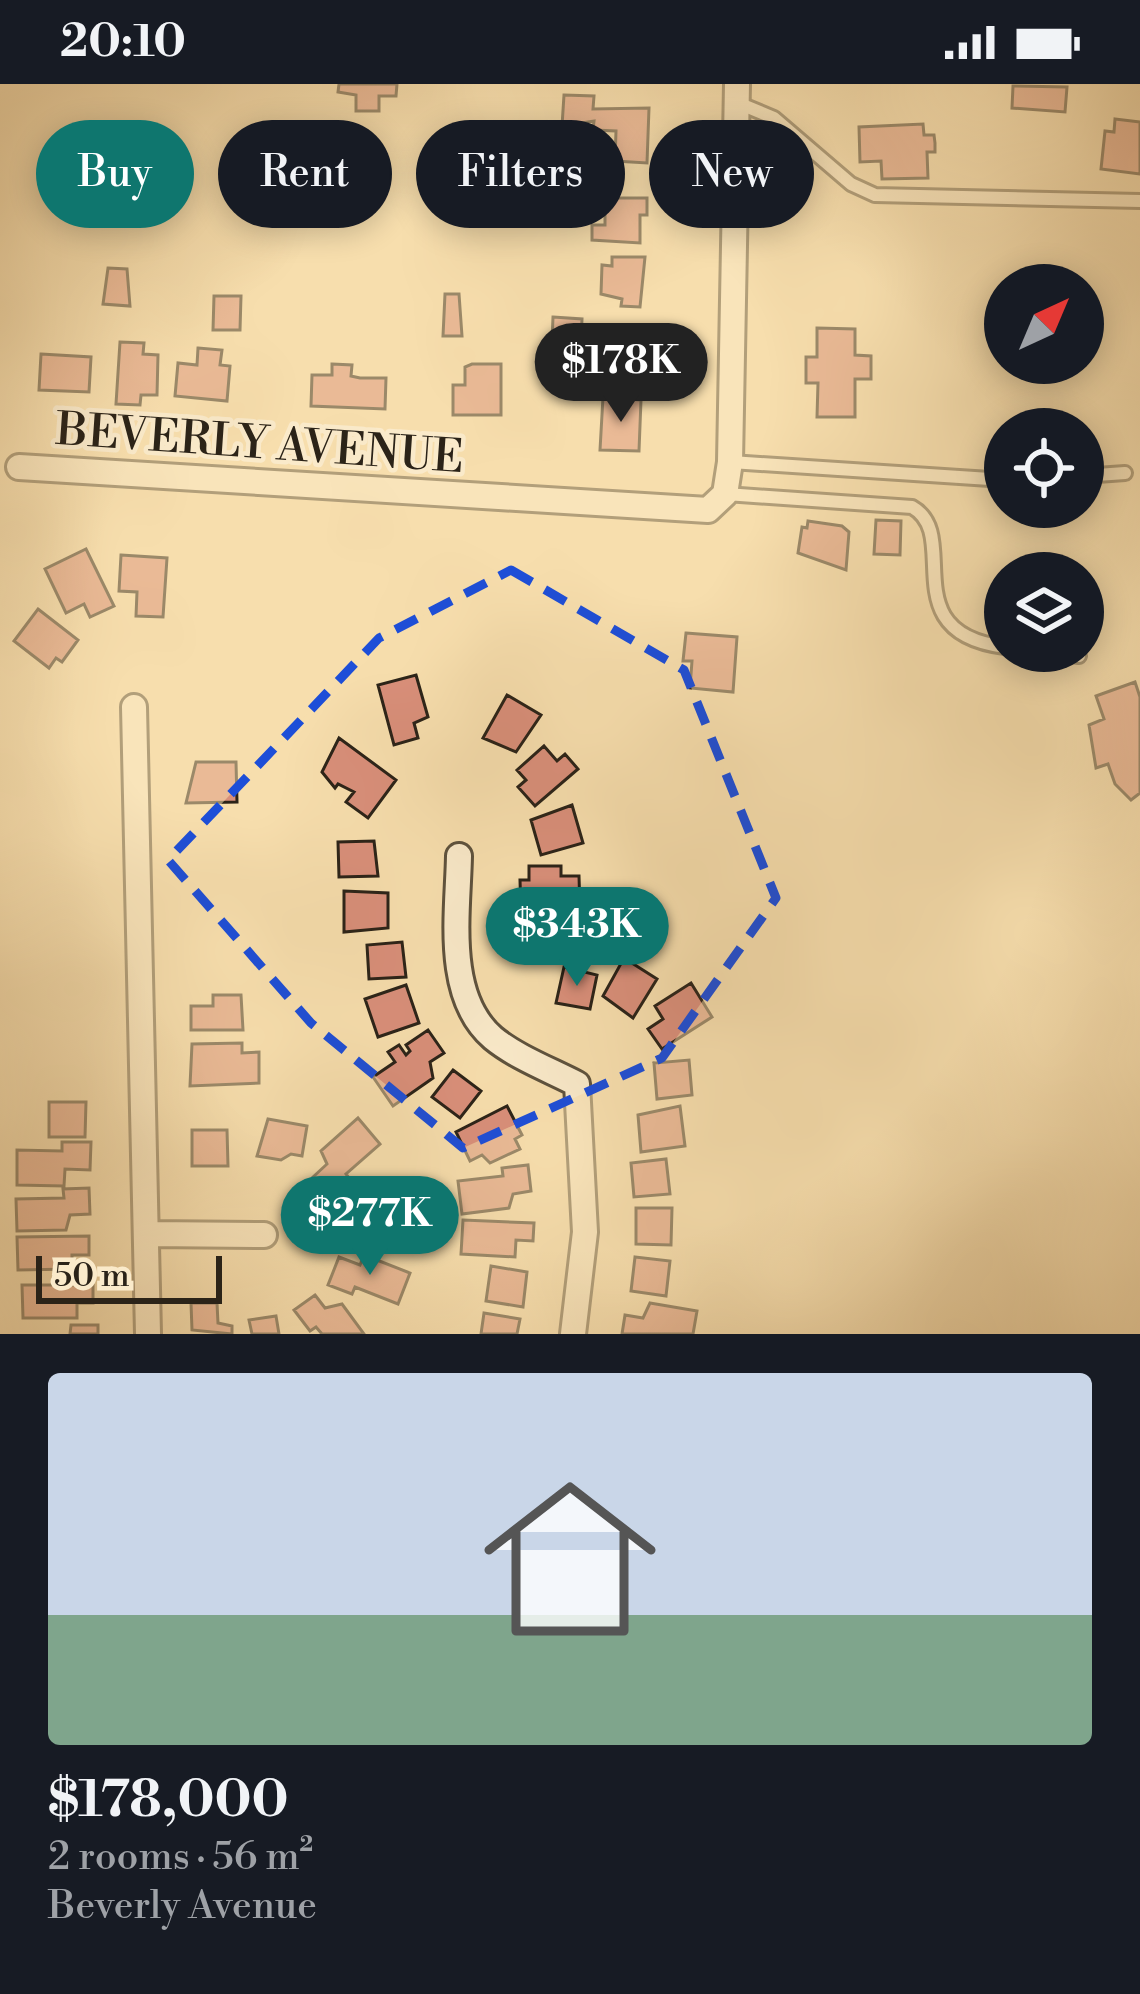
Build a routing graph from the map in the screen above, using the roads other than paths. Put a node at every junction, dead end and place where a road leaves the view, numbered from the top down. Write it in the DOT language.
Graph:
graph roads {
  1 [pos="737,93"];
  2 [pos="1140,201"];
  3 [pos="730,462"];
  4 [pos="19,467"];
  5 [pos="1125,473"];
  6 [pos="1104,474"];
  7 [pos="984,479"];
  8 [pos="724,494"];
  9 [pos="984,644"];
  10 [pos="134,707"];
  11 [pos="459,856"];
  12 [pos="150,1234"];
  13 [pos="264,1234"];
  14 [pos="148,1334"];
  15 [pos="574,1334"];
  1 -- 2 [label="lane"];
  1 -- 3 [label="street"];
  3 -- 7 [label="lane"];
  3 -- 8 [label="street"];
  4 -- 8 [label="street, BEVERLY AVENUE"];
  5 -- 6 [label="lane"];
  8 -- 9 [label="lane"];
  10 -- 12 [label="street"];
  11 -- 15 [label="street"];
  12 -- 13 [label="street"];
  12 -- 14 [label="street"];
}
